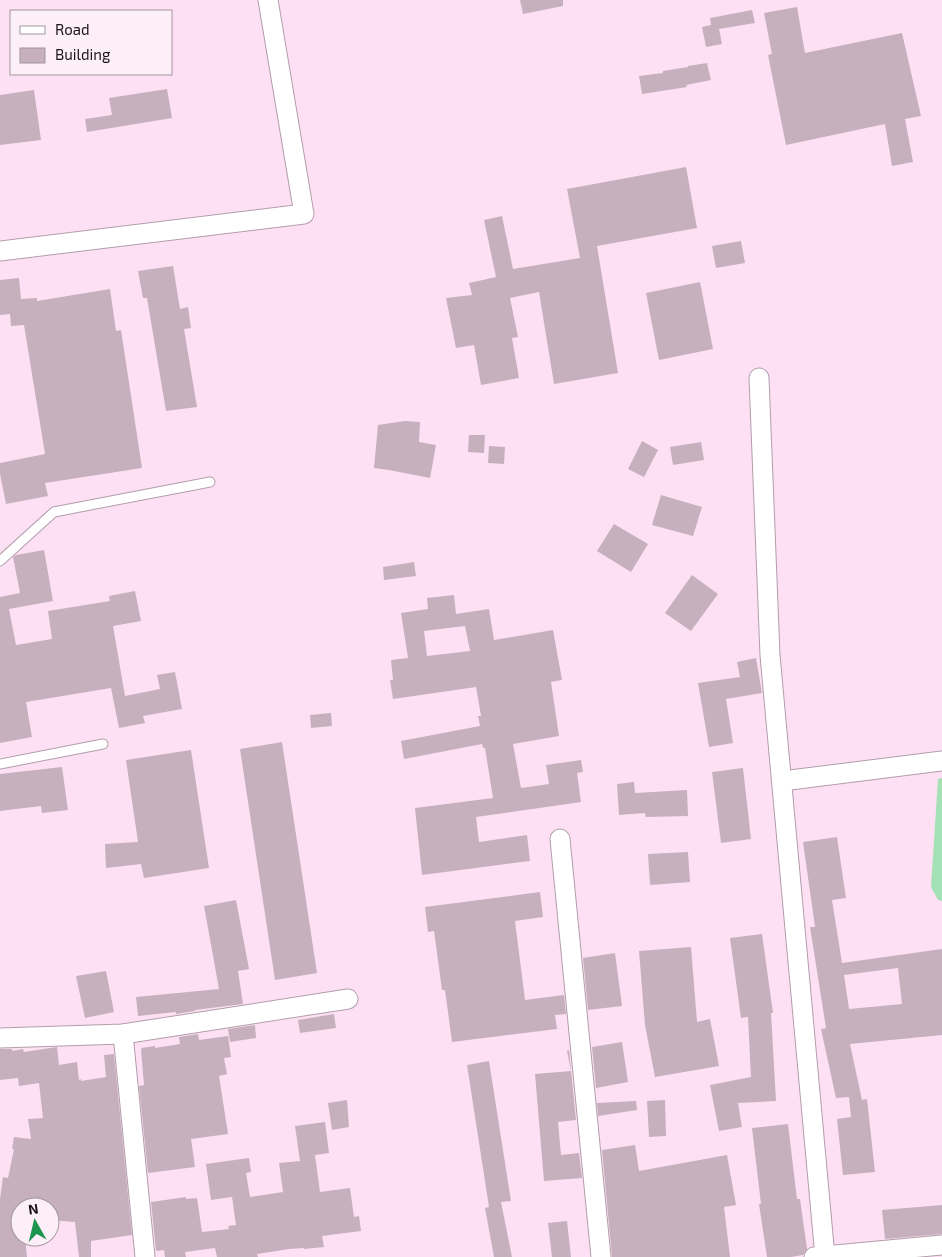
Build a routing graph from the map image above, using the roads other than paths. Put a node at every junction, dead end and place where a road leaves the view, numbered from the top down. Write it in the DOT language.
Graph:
graph roads {
  1 [pos="268,0"];
  2 [pos="0,251"];
  3 [pos="759,378"];
  4 [pos="210,482"];
  5 [pos="0,561"];
  6 [pos="103,744"];
  7 [pos="942,761"];
  8 [pos="0,764"];
  9 [pos="782,781"];
  10 [pos="560,838"];
  11 [pos="348,999"];
  12 [pos="123,1034"];
  13 [pos="0,1038"];
  14 [pos="942,1245"];
  15 [pos="821,1256"];
  16 [pos="145,1257"];
  17 [pos="601,1257"];
  1 -- 2 [label="street"];
  3 -- 9 [label="street"];
  4 -- 5 [label="lane"];
  6 -- 8 [label="lane"];
  7 -- 9 [label="street"];
  9 -- 15 [label="street"];
  10 -- 17 [label="street"];
  11 -- 12 [label="street"];
  12 -- 13 [label="street"];
  12 -- 16 [label="street"];
  14 -- 15 [label="street"];
}
